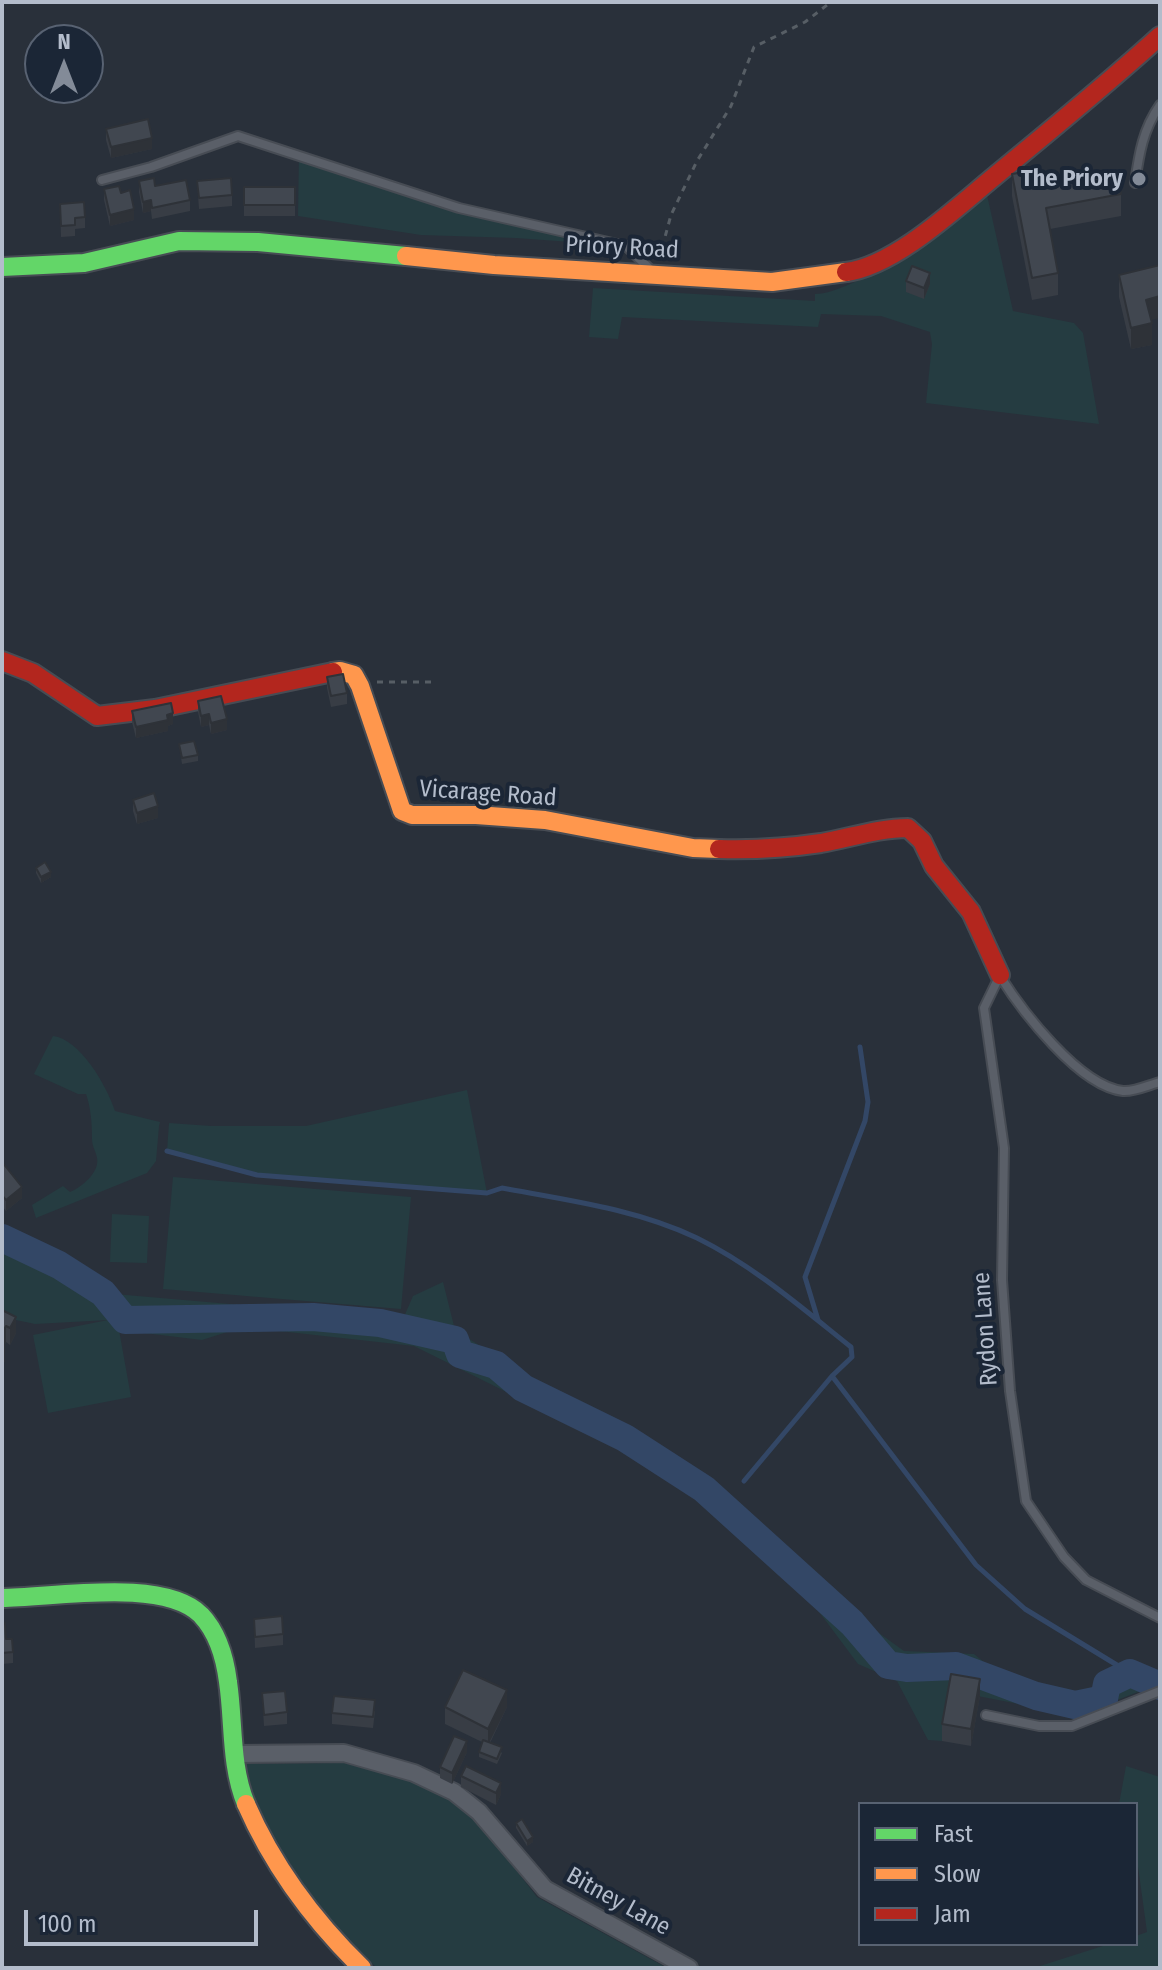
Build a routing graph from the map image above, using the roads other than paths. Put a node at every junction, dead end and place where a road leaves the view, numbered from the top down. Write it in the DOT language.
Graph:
graph roads {
  1 [pos="1160,36"];
  2 [pos="1160,105"];
  3 [pos="102,180"];
  4 [pos="1135,183"];
  5 [pos="2,267"];
  6 [pos="655,274"];
  7 [pos="2,661"];
  8 [pos="1000,975"];
  9 [pos="1160,1082"];
  10 [pos="2,1598"];
  11 [pos="1160,1618"];
  12 [pos="1160,1691"];
  13 [pos="986,1715"];
  14 [pos="236,1754"];
  15 [pos="362,1968"];
  16 [pos="689,1968"];
  1 -- 6 [label="street, Priory Road"];
  2 -- 4 [label="lane"];
  3 -- 6 [label="lane"];
  5 -- 6 [label="street, Priory Road"];
  7 -- 8 [label="street, Vicarage Road"];
  8 -- 9 [label="lane"];
  8 -- 11 [label="lane, Rydon Lane"];
  10 -- 14 [label="street"];
  12 -- 13 [label="lane"];
  14 -- 15 [label="street"];
  14 -- 16 [label="street, Bitney Lane"];
}
